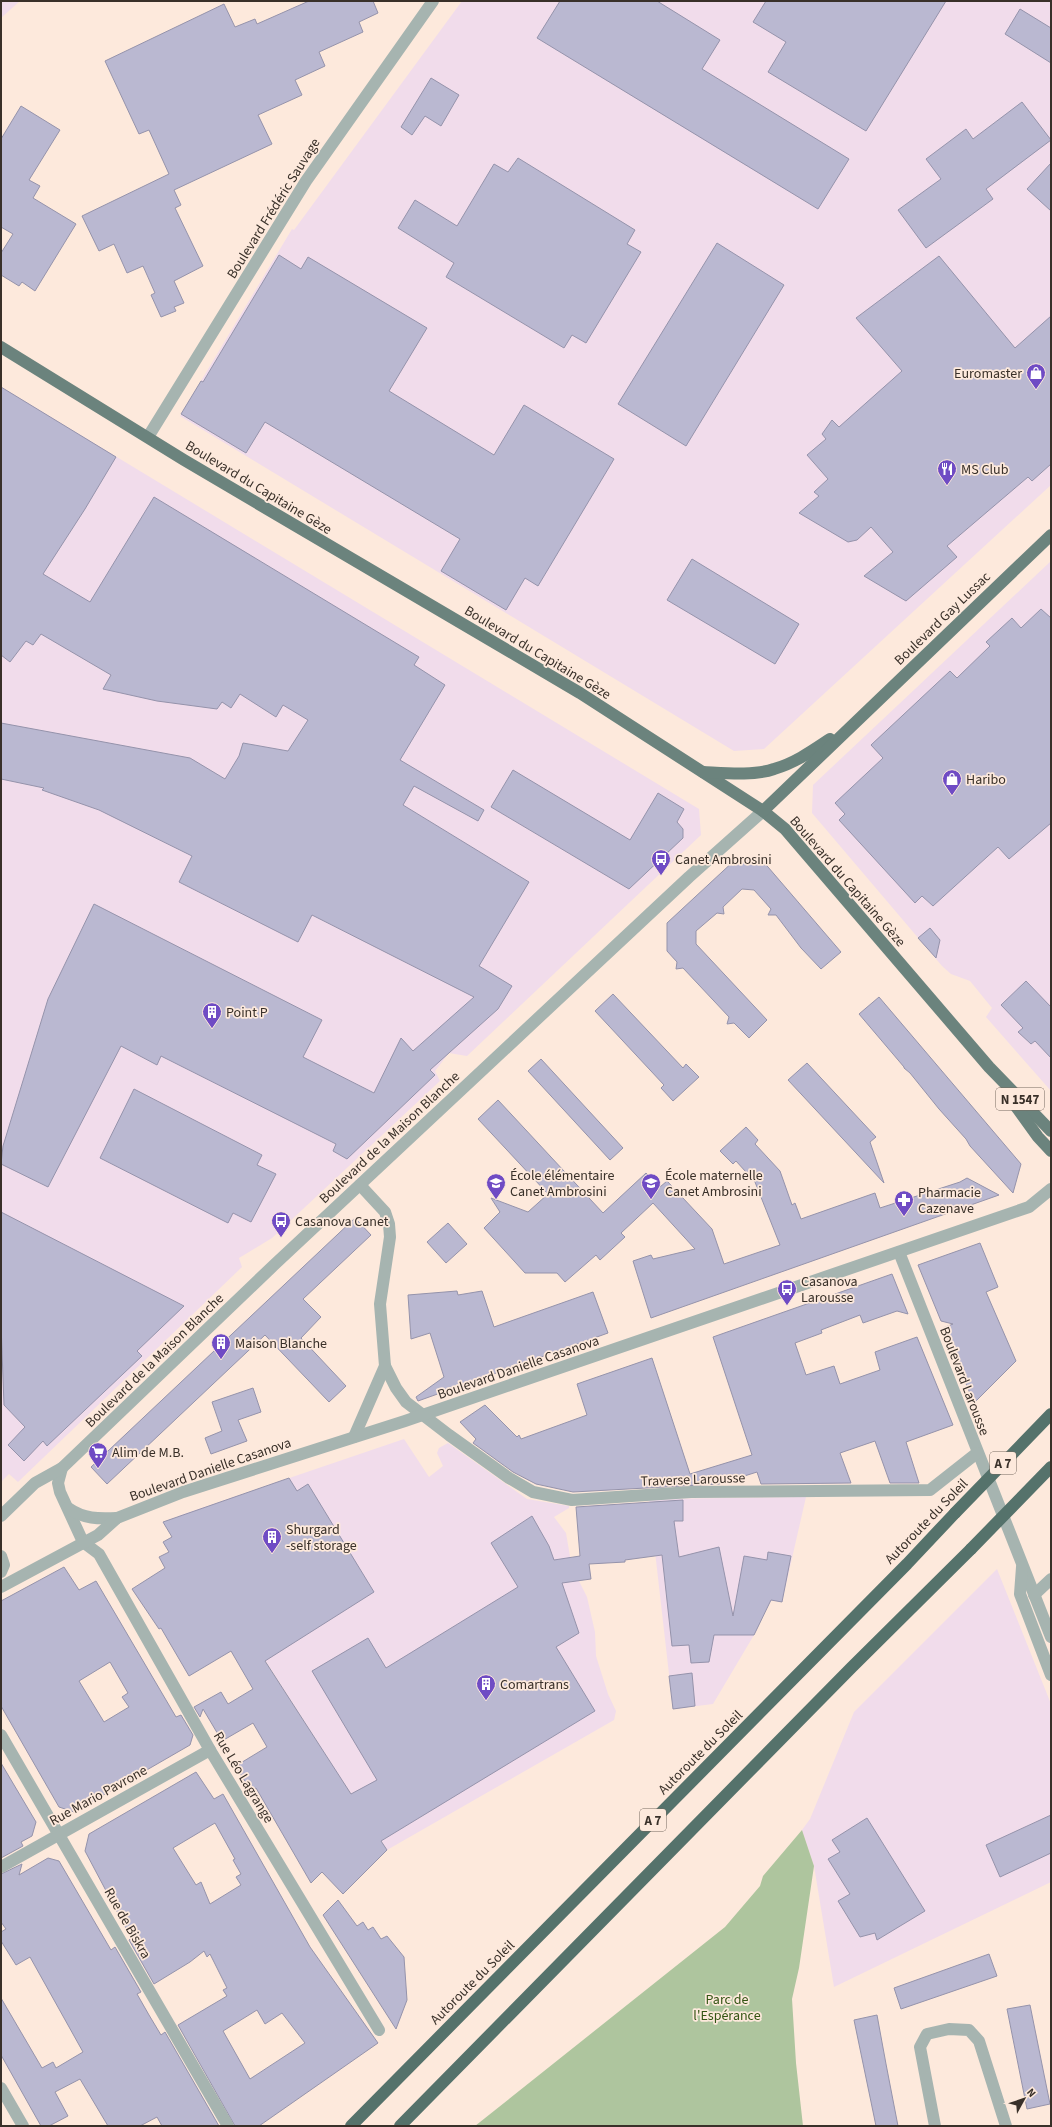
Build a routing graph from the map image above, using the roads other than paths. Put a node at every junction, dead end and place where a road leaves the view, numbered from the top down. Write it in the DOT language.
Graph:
graph roads {
  1 [pos="433,1"];
  2 [pos="1,347"];
  3 [pos="148,437"];
  4 [pos="1051,536"];
  5 [pos="855,723"];
  6 [pos="703,772"];
  7 [pos="763,811"];
  8 [pos="989,1067"];
  9 [pos="1051,1131"];
  10 [pos="1051,1151"];
  11 [pos="360,1185"];
  12 [pos="1051,1189"];
  13 [pos="899,1252"];
  14 [pos="385,1366"];
  15 [pos="1051,1414"];
  16 [pos="423,1415"];
  17 [pos="354,1437"];
  18 [pos="977,1453"];
  19 [pos="1051,1467"];
  20 [pos="62,1468"];
  21 [pos="67,1507"];
  22 [pos="1,1516"];
  23 [pos="117,1518"];
  24 [pos="83,1542"];
  25 [pos="1,1556"];
  26 [pos="1022,1564"];
  27 [pos="1,1572"];
  28 [pos="1051,1579"];
  29 [pos="1,1587"];
  30 [pos="1034,1595"];
  31 [pos="1051,1637"];
  32 [pos="1051,1675"];
  33 [pos="1,1735"];
  34 [pos="210,1750"];
  35 [pos="59,1834"];
  36 [pos="1,1867"];
  37 [pos="379,2030"];
  38 [pos="1,2088"];
  39 [pos="24,2126"];
  40 [pos="228,2126"];
  41 [pos="351,2126"];
  42 [pos="400,2126"];
  43 [pos="935,2126"];
  44 [pos="1006,2126"];
  1 -- 3 [label="street, Boulevard Frédéric Sauvage"];
  2 -- 3 [label="main road, Boulevard du Capitaine Gèze"];
  3 -- 6 [label="main road, Boulevard du Capitaine Gèze"];
  4 -- 5 [label="main road, Boulevard Gay Lussac"];
  5 -- 6 [label="main road, Boulevard Gay Lussac"];
  5 -- 7 [label="main road, Boulevard Gay Lussac"];
  6 -- 7 [label="main road, Boulevard du Capitaine Gèze"];
  7 -- 8 [label="main road, Boulevard du Capitaine Gèze"];
  7 -- 11 [label="street, Boulevard de la Maison Blanche"];
  8 -- 9 [label="main road, Boulevard du Capitaine Gèze / N 1547"];
  8 -- 10 [label="main road, Boulevard du Capitaine Gèze"];
  11 -- 14 [label="street"];
  11 -- 20 [label="street, Boulevard de la Maison Blanche"];
  12 -- 13 [label="street, Boulevard Danielle Casanova"];
  13 -- 16 [label="street, Boulevard Danielle Casanova"];
  13 -- 18 [label="street, Boulevard Larousse"];
  14 -- 16 [label="street, Traverse Larousse"];
  14 -- 17 [label="street"];
  15 -- 41 [label="highway, Autoroute du Soleil / A 7, bridge"];
  16 -- 17 [label="street, Boulevard Danielle Casanova"];
  16 -- 18 [label="street, Traverse Larousse"];
  17 -- 23 [label="street, Boulevard Danielle Casanova"];
  18 -- 26 [label="street, Boulevard Larousse"];
  19 -- 42 [label="highway, A 7, bridge"];
  20 -- 21 [label="street"];
  20 -- 22 [label="street, Boulevard de la Maison Blanche"];
  21 -- 23 [label="street"];
  21 -- 24 [label="street"];
  23 -- 24 [label="street, Boulevard Danielle Casanova"];
  24 -- 29 [label="street, Boulevard Danielle Casanova"];
  24 -- 34 [label="street, Rue Léo Lagrange"];
  25 -- 27 [label="street"];
  26 -- 30 [label="street, Boulevard Larousse"];
  26 -- 32 [label="street, Boulevard Larousse"];
  28 -- 30 [label="street"];
  30 -- 31 [label="street, Boulevard Larousse"];
  33 -- 35 [label="street, Rue de Biskra"];
  34 -- 35 [label="street, Rue Mario Pavrone"];
  34 -- 37 [label="street, Rue Léo Lagrange"];
  35 -- 36 [label="street, Rue Mario Pavrone"];
  35 -- 40 [label="street, Rue de Biskra"];
  38 -- 39 [label="street"];
  43 -- 44 [label="street"];
}
